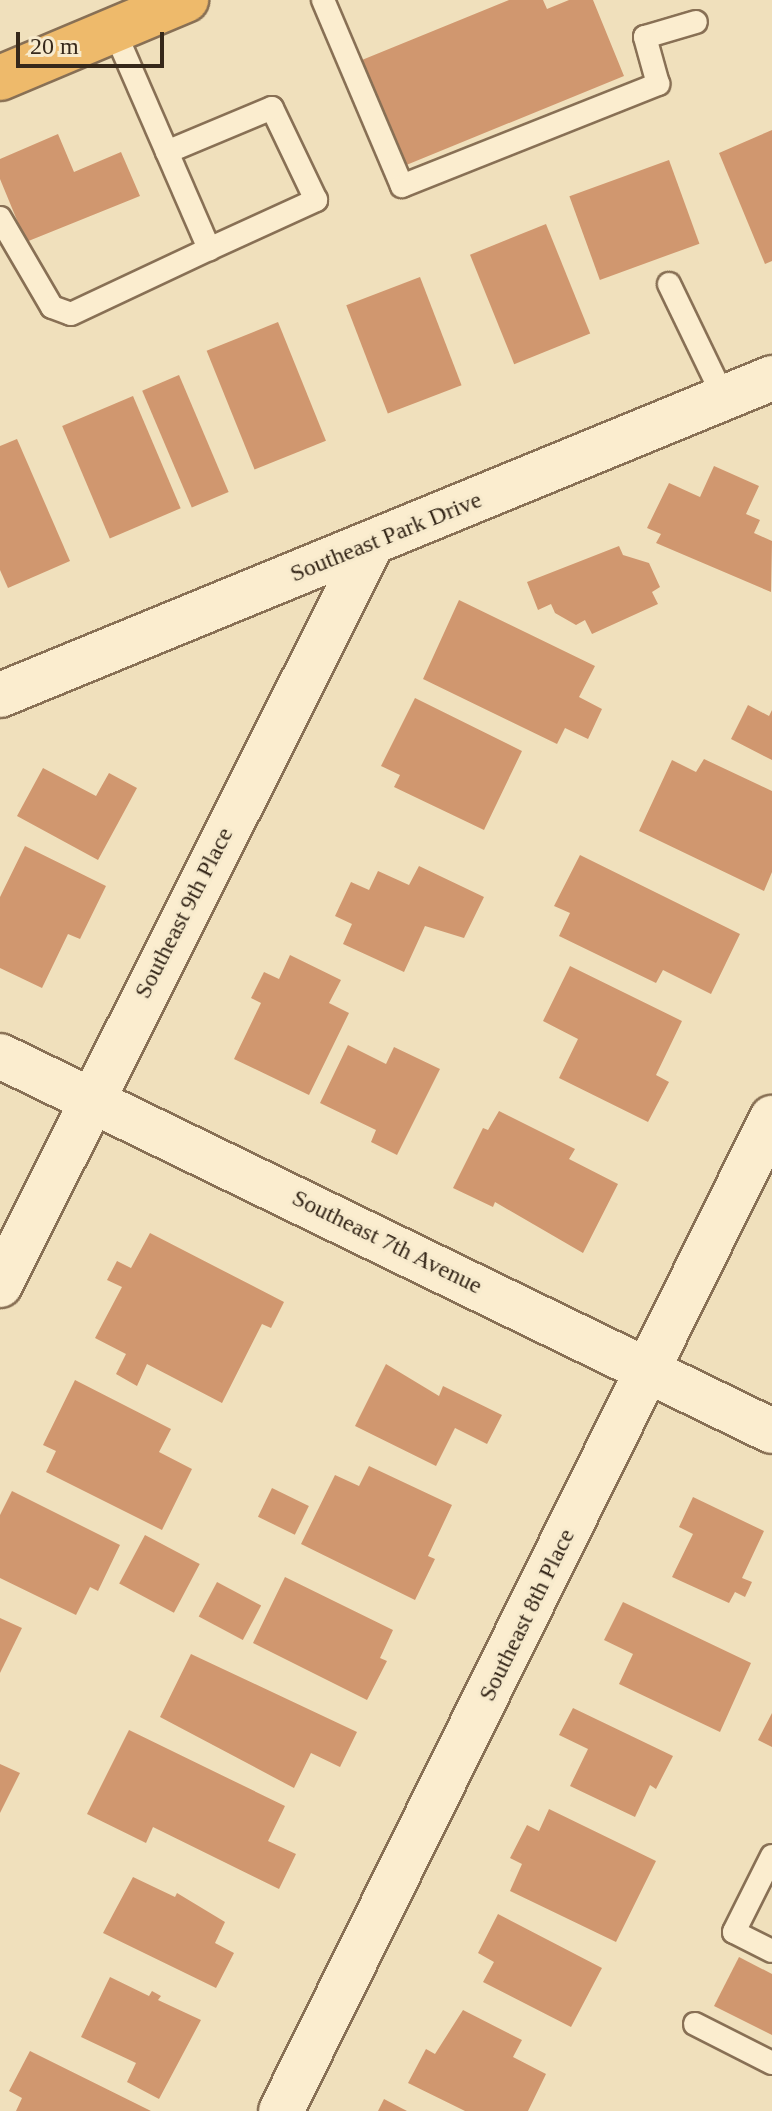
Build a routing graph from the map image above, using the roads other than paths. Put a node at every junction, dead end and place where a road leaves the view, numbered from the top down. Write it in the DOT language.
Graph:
graph roads {
  1 [pos="186,0"];
  2 [pos="323,0"];
  3 [pos="696,22"];
  4 [pos="114,30"];
  5 [pos="0,78"];
  6 [pos="167,152"];
  7 [pos="0,218"];
  8 [pos="209,249"];
  9 [pos="669,284"];
  10 [pos="772,378"];
  11 [pos="724,398"];
  12 [pos="372,543"];
  13 [pos="0,695"];
  14 [pos="0,1056"];
  15 [pos="90,1098"];
  16 [pos="772,1118"];
  17 [pos="0,1285"];
  18 [pos="649,1369"];
  19 [pos="772,1431"];
  20 [pos="772,1856"];
  21 [pos="772,1951"];
  22 [pos="695,2024"];
  23 [pos="772,2063"];
  24 [pos="281,2111"];
  1 -- 4 [label="highway"];
  2 -- 3 [label="lane"];
  4 -- 5 [label="highway"];
  4 -- 6 [label="lane"];
  6 -- 8 [label="lane"];
  6 -- 8 [label="lane"];
  7 -- 8 [label="lane"];
  9 -- 11 [label="lane"];
  10 -- 11 [label="street, Southeast Park Drive"];
  11 -- 12 [label="street, Southeast Park Drive"];
  12 -- 13 [label="street, Southeast Park Drive"];
  12 -- 15 [label="street, Southeast 9th Place"];
  14 -- 15 [label="street, Southeast 7th Avenue"];
  15 -- 17 [label="street, Southeast 9th Place"];
  15 -- 18 [label="street, Southeast 7th Avenue"];
  16 -- 18 [label="street, Southeast 8th Place"];
  18 -- 19 [label="street, Southeast 7th Avenue"];
  18 -- 24 [label="street, Southeast 8th Place"];
  20 -- 21 [label="lane"];
  22 -- 23 [label="lane"];
}
